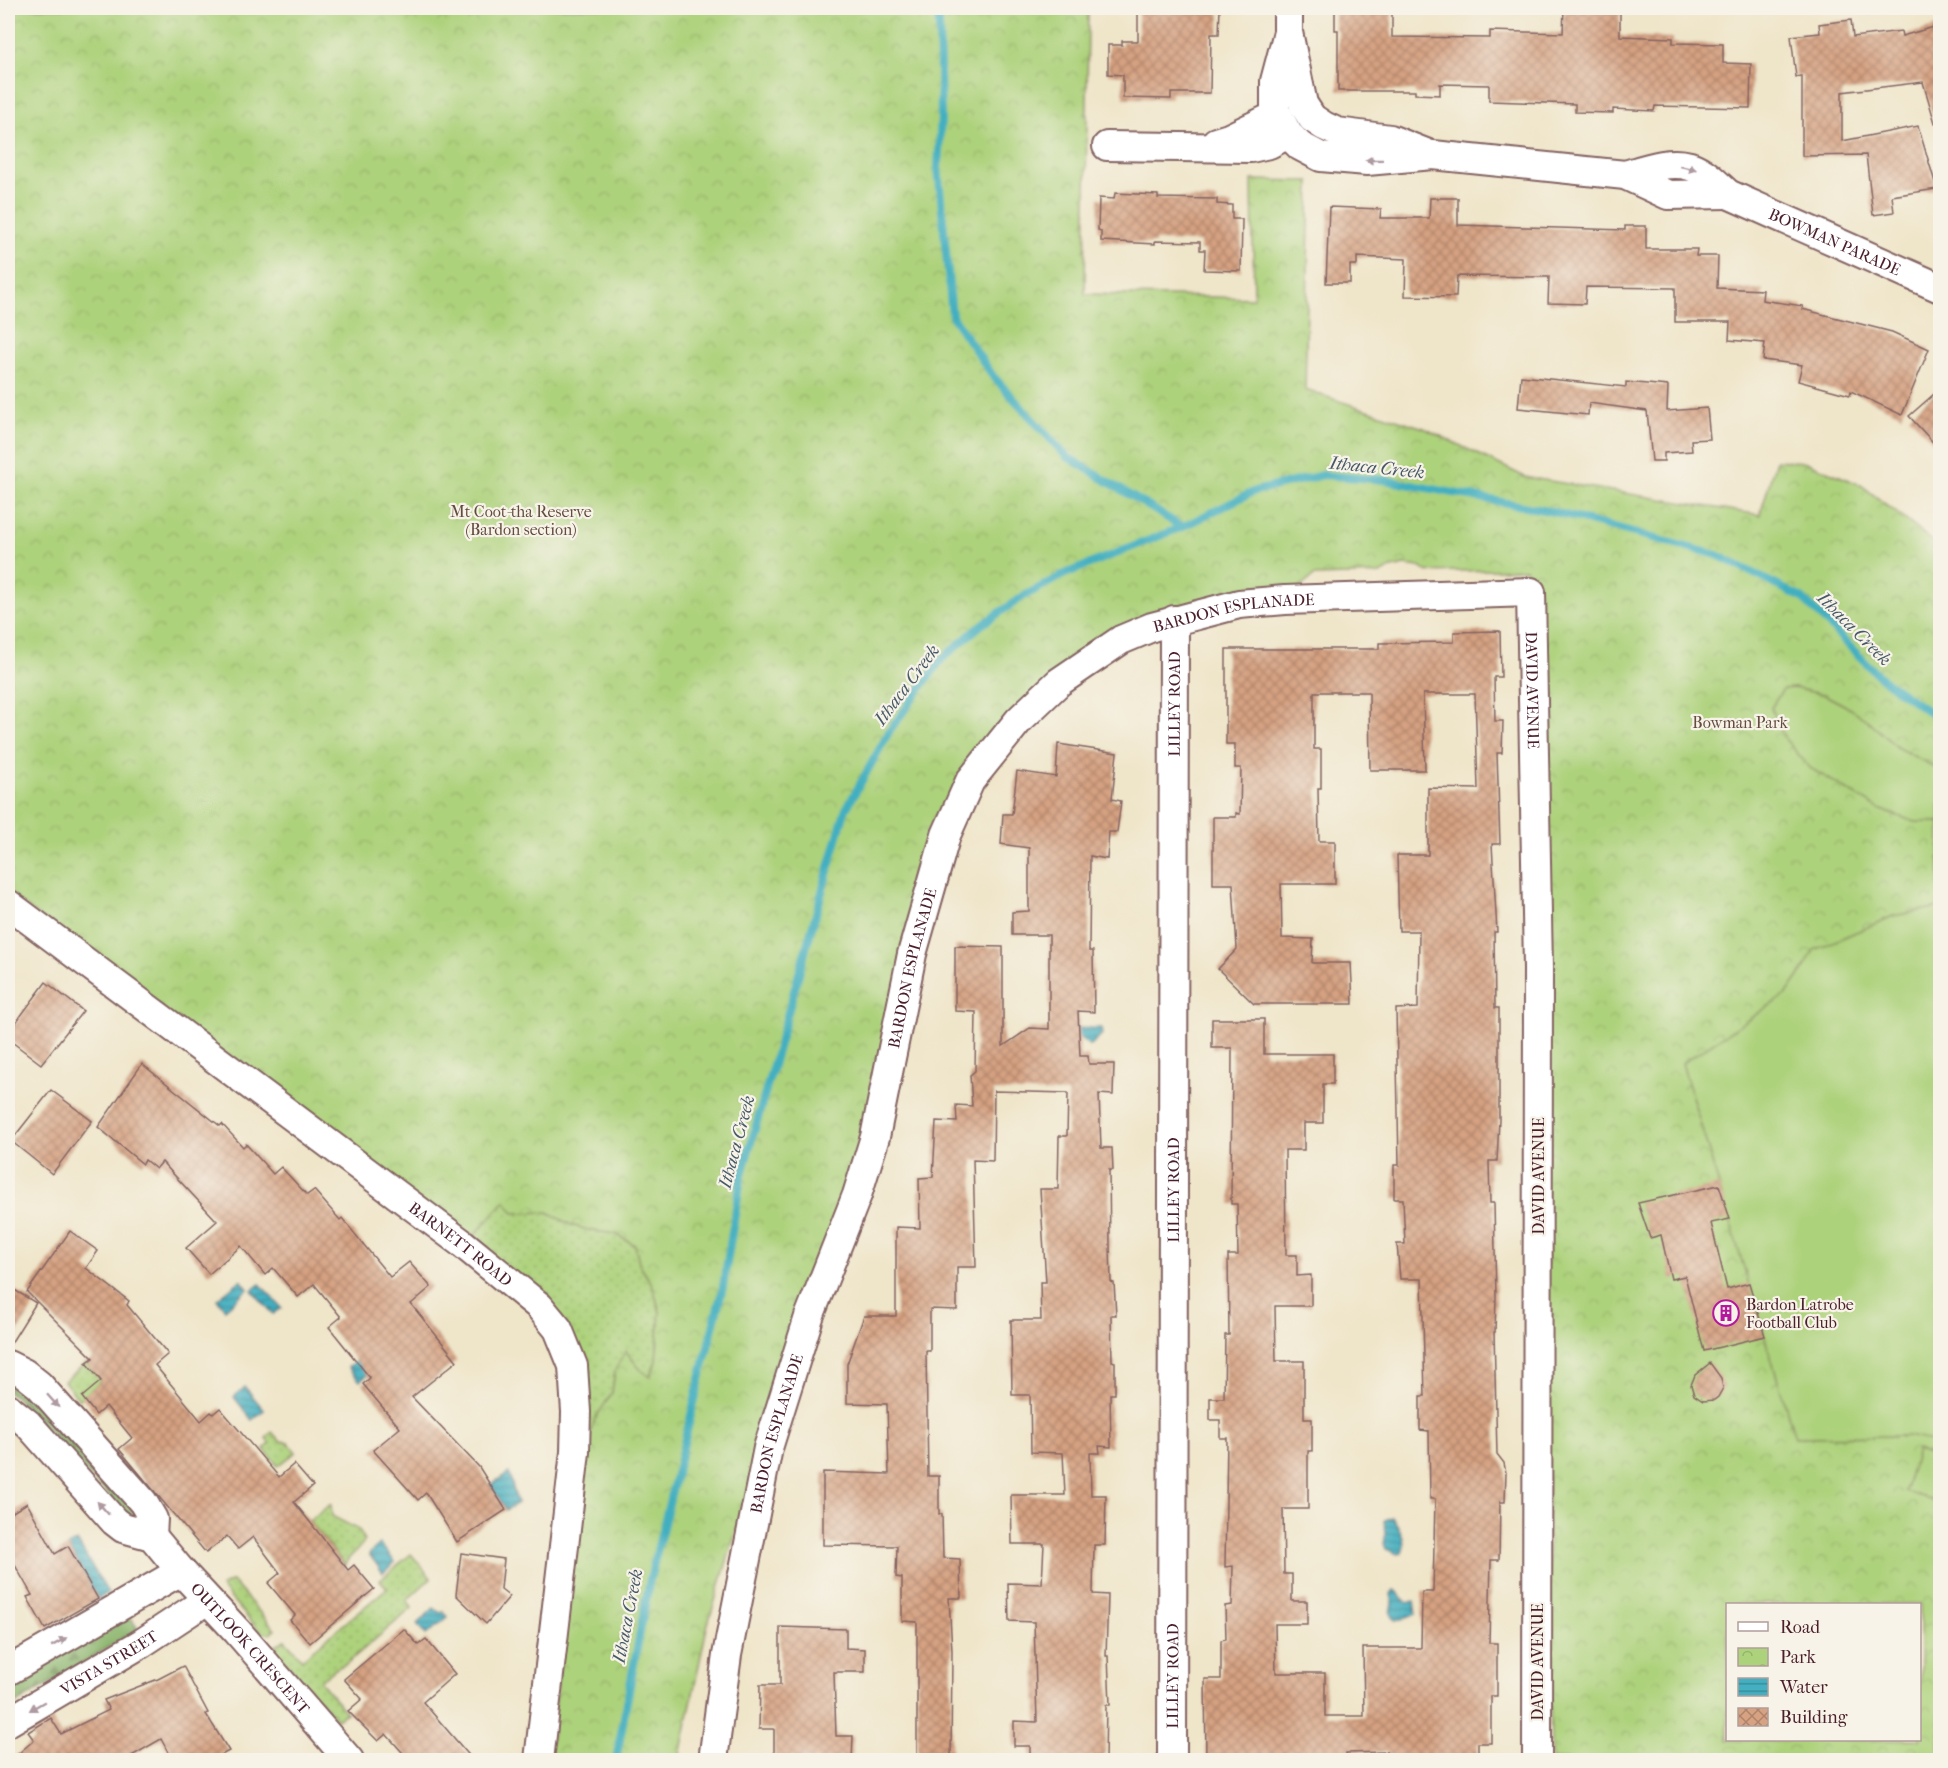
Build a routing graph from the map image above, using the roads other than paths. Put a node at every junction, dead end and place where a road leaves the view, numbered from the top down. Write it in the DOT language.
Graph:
graph roads {
  1 [pos="1288,20"];
  2 [pos="1282,125"];
  3 [pos="1107,146"];
  4 [pos="1433,155"];
  5 [pos="1941,288"];
  6 [pos="1531,592"];
  7 [pos="1174,620"];
  8 [pos="8,904"];
  9 [pos="8,1365"];
  10 [pos="8,1408"];
  11 [pos="152,1536"];
  12 [pos="181,1572"];
  13 [pos="207,1600"];
  14 [pos="8,1671"];
  15 [pos="8,1722"];
  16 [pos="349,1761"];
  17 [pos="539,1761"];
  18 [pos="713,1761"];
  19 [pos="1172,1761"];
  20 [pos="1537,1761"];
  1 -- 2 [label="street"];
  1 -- 4 [label="street, BOWMAN PARADE"];
  2 -- 3 [label="street"];
  4 -- 2 [label="street, BOWMAN PARADE, one-way"];
  4 -- 5 [label="street, BOWMAN PARADE"];
  6 -- 7 [label="street, BARDON ESPLANADE"];
  6 -- 20 [label="street, DAVID AVENUE"];
  7 -- 18 [label="street, BARDON ESPLANADE"];
  7 -- 19 [label="street, LILLEY ROAD"];
  8 -- 17 [label="street, BARNETT ROAD"];
  9 -- 11 [label="street, OUTLOOK CRESCENT, one-way"];
  11 -- 10 [label="street, one-way"];
  11 -- 12 [label="street, OUTLOOK CRESCENT"];
  12 -- 13 [label="street, OUTLOOK CRESCENT"];
  14 -- 12 [label="street, one-way"];
  13 -- 15 [label="street, VISTA STREET, one-way"];
  13 -- 16 [label="street, OUTLOOK CRESCENT"];
}
